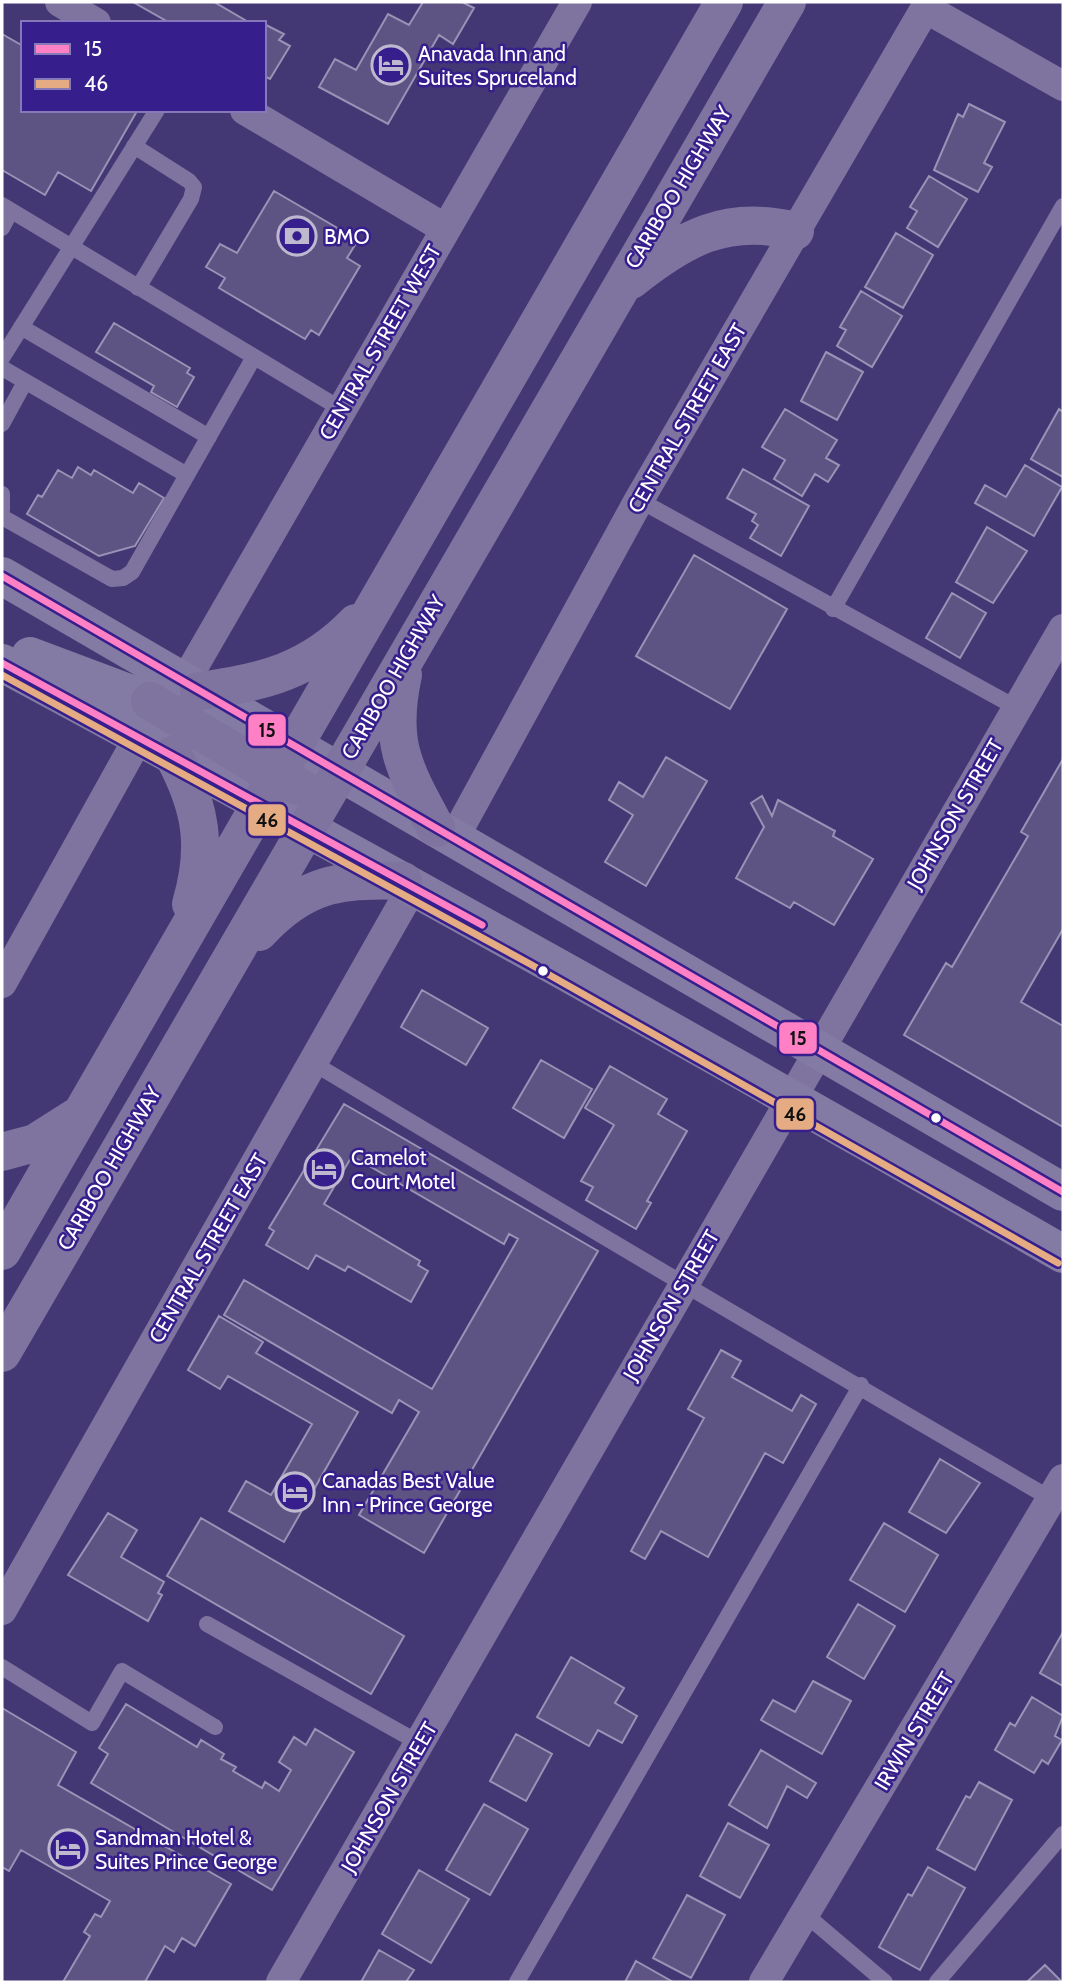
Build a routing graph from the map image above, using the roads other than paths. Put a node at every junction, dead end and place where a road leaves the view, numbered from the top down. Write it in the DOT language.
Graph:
graph roads {
  1 [pos="60,2"];
  2 [pos="577,2"];
  3 [pos="724,2"];
  4 [pos="787,2"];
  5 [pos="927,5"];
  6 [pos="93,21"];
  7 [pos="1063,86"];
  8 [pos="156,112"];
  9 [pos="248,112"];
  10 [pos="135,146"];
  11 [pos="1063,206"];
  12 [pos="6,208"];
  13 [pos="2,228"];
  14 [pos="446,229"];
  15 [pos="795,231"];
  16 [pos="71,247"];
  17 [pos="138,288"];
  18 [pos="616,292"];
  19 [pos="21,327"];
  20 [pos="254,357"];
  21 [pos="2,358"];
  22 [pos="2,368"];
  23 [pos="25,382"];
  24 [pos="341,409"];
  25 [pos="2,424"];
  26 [pos="209,438"];
  27 [pos="187,475"];
  28 [pos="2,494"];
  29 [pos="639,500"];
  30 [pos="2,510"];
  31 [pos="2,517"];
  32 [pos="2,576"];
  33 [pos="381,596"];
  34 [pos="833,609"];
  35 [pos="1063,629"];
  36 [pos="2,645"];
  37 [pos="408,651"];
  38 [pos="2,663"];
  39 [pos="191,687"];
  40 [pos="150,701"];
  41 [pos="1017,708"];
  42 [pos="139,737"];
  43 [pos="173,755"];
  44 [pos="337,773"];
  45 [pos="277,776"];
  46 [pos="306,828"];
  47 [pos="445,833"];
  48 [pos="408,883"];
  49 [pos="178,945"];
  50 [pos="224,970"];
  51 [pos="2,983"];
  52 [pos="818,1050"];
  53 [pos="313,1063"];
  54 [pos="790,1097"];
  55 [pos="81,1114"];
  56 [pos="2,1152"];
  57 [pos="1063,1192"];
  58 [pos="2,1251"];
  59 [pos="1063,1254"];
  60 [pos="683,1285"];
  61 [pos="2,1353"];
  62 [pos="861,1385"];
  63 [pos="1059,1494"];
  64 [pos="2,1610"];
  65 [pos="207,1624"];
  66 [pos="2,1667"];
  67 [pos="215,1727"];
  68 [pos="421,1744"];
  69 [pos="1063,1835"];
  70 [pos="805,1914"];
  71 [pos="281,1982"];
  72 [pos="517,1982"];
  73 [pos="765,1982"];
  74 [pos="884,1982"];
  75 [pos="937,1982"];
  1 -- 6 [label="street"];
  2 -- 14 [label="street, CENTRAL STREET WEST"];
  3 -- 33 [label="highway"];
  4 -- 18 [label="highway, CARIBOO HIGHWAY"];
  5 -- 7 [label="street"];
  5 -- 15 [label="street, CENTRAL STREET EAST"];
  8 -- 10 [label="lane"];
  9 -- 14 [label="street"];
  10 -- 16 [label="lane"];
  10 -- 17 [label="lane"];
  11 -- 34 [label="lane"];
  12 -- 13 [label="lane"];
  12 -- 16 [label="lane"];
  14 -- 24 [label="street, CENTRAL STREET WEST"];
  15 -- 18 [label="highway"];
  15 -- 29 [label="street, CENTRAL STREET EAST"];
  16 -- 17 [label="lane"];
  16 -- 19 [label="lane"];
  17 -- 20 [label="lane"];
  18 -- 37 [label="highway, CARIBOO HIGHWAY"];
  19 -- 21 [label="lane"];
  19 -- 26 [label="lane"];
  20 -- 24 [label="lane"];
  20 -- 26 [label="lane"];
  22 -- 23 [label="lane"];
  23 -- 25 [label="lane"];
  23 -- 27 [label="lane"];
  24 -- 39 [label="street, CENTRAL STREET WEST"];
  26 -- 27 [label="lane"];
  27 -- 31 [label="lane"];
  28 -- 30 [label="lane"];
  29 -- 34 [label="lane"];
  29 -- 47 [label="street, CENTRAL STREET EAST"];
  32 -- 39 [label="main road"];
  33 -- 39 [label="highway"];
  33 -- 45 [label="highway"];
  34 -- 41 [label="lane"];
  35 -- 41 [label="street, JOHNSON STREET"];
  36 -- 40 [label="main road"];
  37 -- 44 [label="highway, CARIBOO HIGHWAY"];
  37 -- 47 [label="highway"];
  38 -- 42 [label="main road"];
  39 -- 40 [label="main road"];
  39 -- 45 [label="main road"];
  40 -- 45 [label="highway"];
  41 -- 52 [label="street, JOHNSON STREET"];
  42 -- 43 [label="main road"];
  42 -- 51 [label="street"];
  43 -- 45 [label="main road"];
  43 -- 49 [label="highway"];
  44 -- 45 [label="main road"];
  44 -- 46 [label="highway, CARIBOO HIGHWAY"];
  44 -- 47 [label="main road"];
  45 -- 46 [label="main road"];
  45 -- 49 [label="highway"];
  46 -- 48 [label="main road"];
  46 -- 50 [label="highway, CARIBOO HIGHWAY"];
  47 -- 52 [label="main road"];
  48 -- 50 [label="highway"];
  48 -- 53 [label="street, CENTRAL STREET EAST"];
  48 -- 54 [label="main road"];
  49 -- 55 [label="highway"];
  50 -- 61 [label="highway, CARIBOO HIGHWAY"];
  52 -- 54 [label="street, JOHNSON STREET"];
  52 -- 57 [label="main road"];
  53 -- 60 [label="lane"];
  53 -- 64 [label="street, CENTRAL STREET EAST"];
  54 -- 59 [label="main road"];
  54 -- 60 [label="street, JOHNSON STREET"];
  55 -- 56 [label="highway"];
  55 -- 58 [label="highway"];
  60 -- 62 [label="lane"];
  60 -- 68 [label="street, JOHNSON STREET"];
  62 -- 63 [label="lane"];
  62 -- 72 [label="lane"];
  63 -- 70 [label="street, IRWIN STREET"];
  65 -- 68 [label="lane"];
  66 -- 67 [label="lane"];
  68 -- 71 [label="street, JOHNSON STREET"];
  69 -- 75 [label="lane"];
  70 -- 73 [label="street, IRWIN STREET"];
  70 -- 74 [label="lane"];
}
